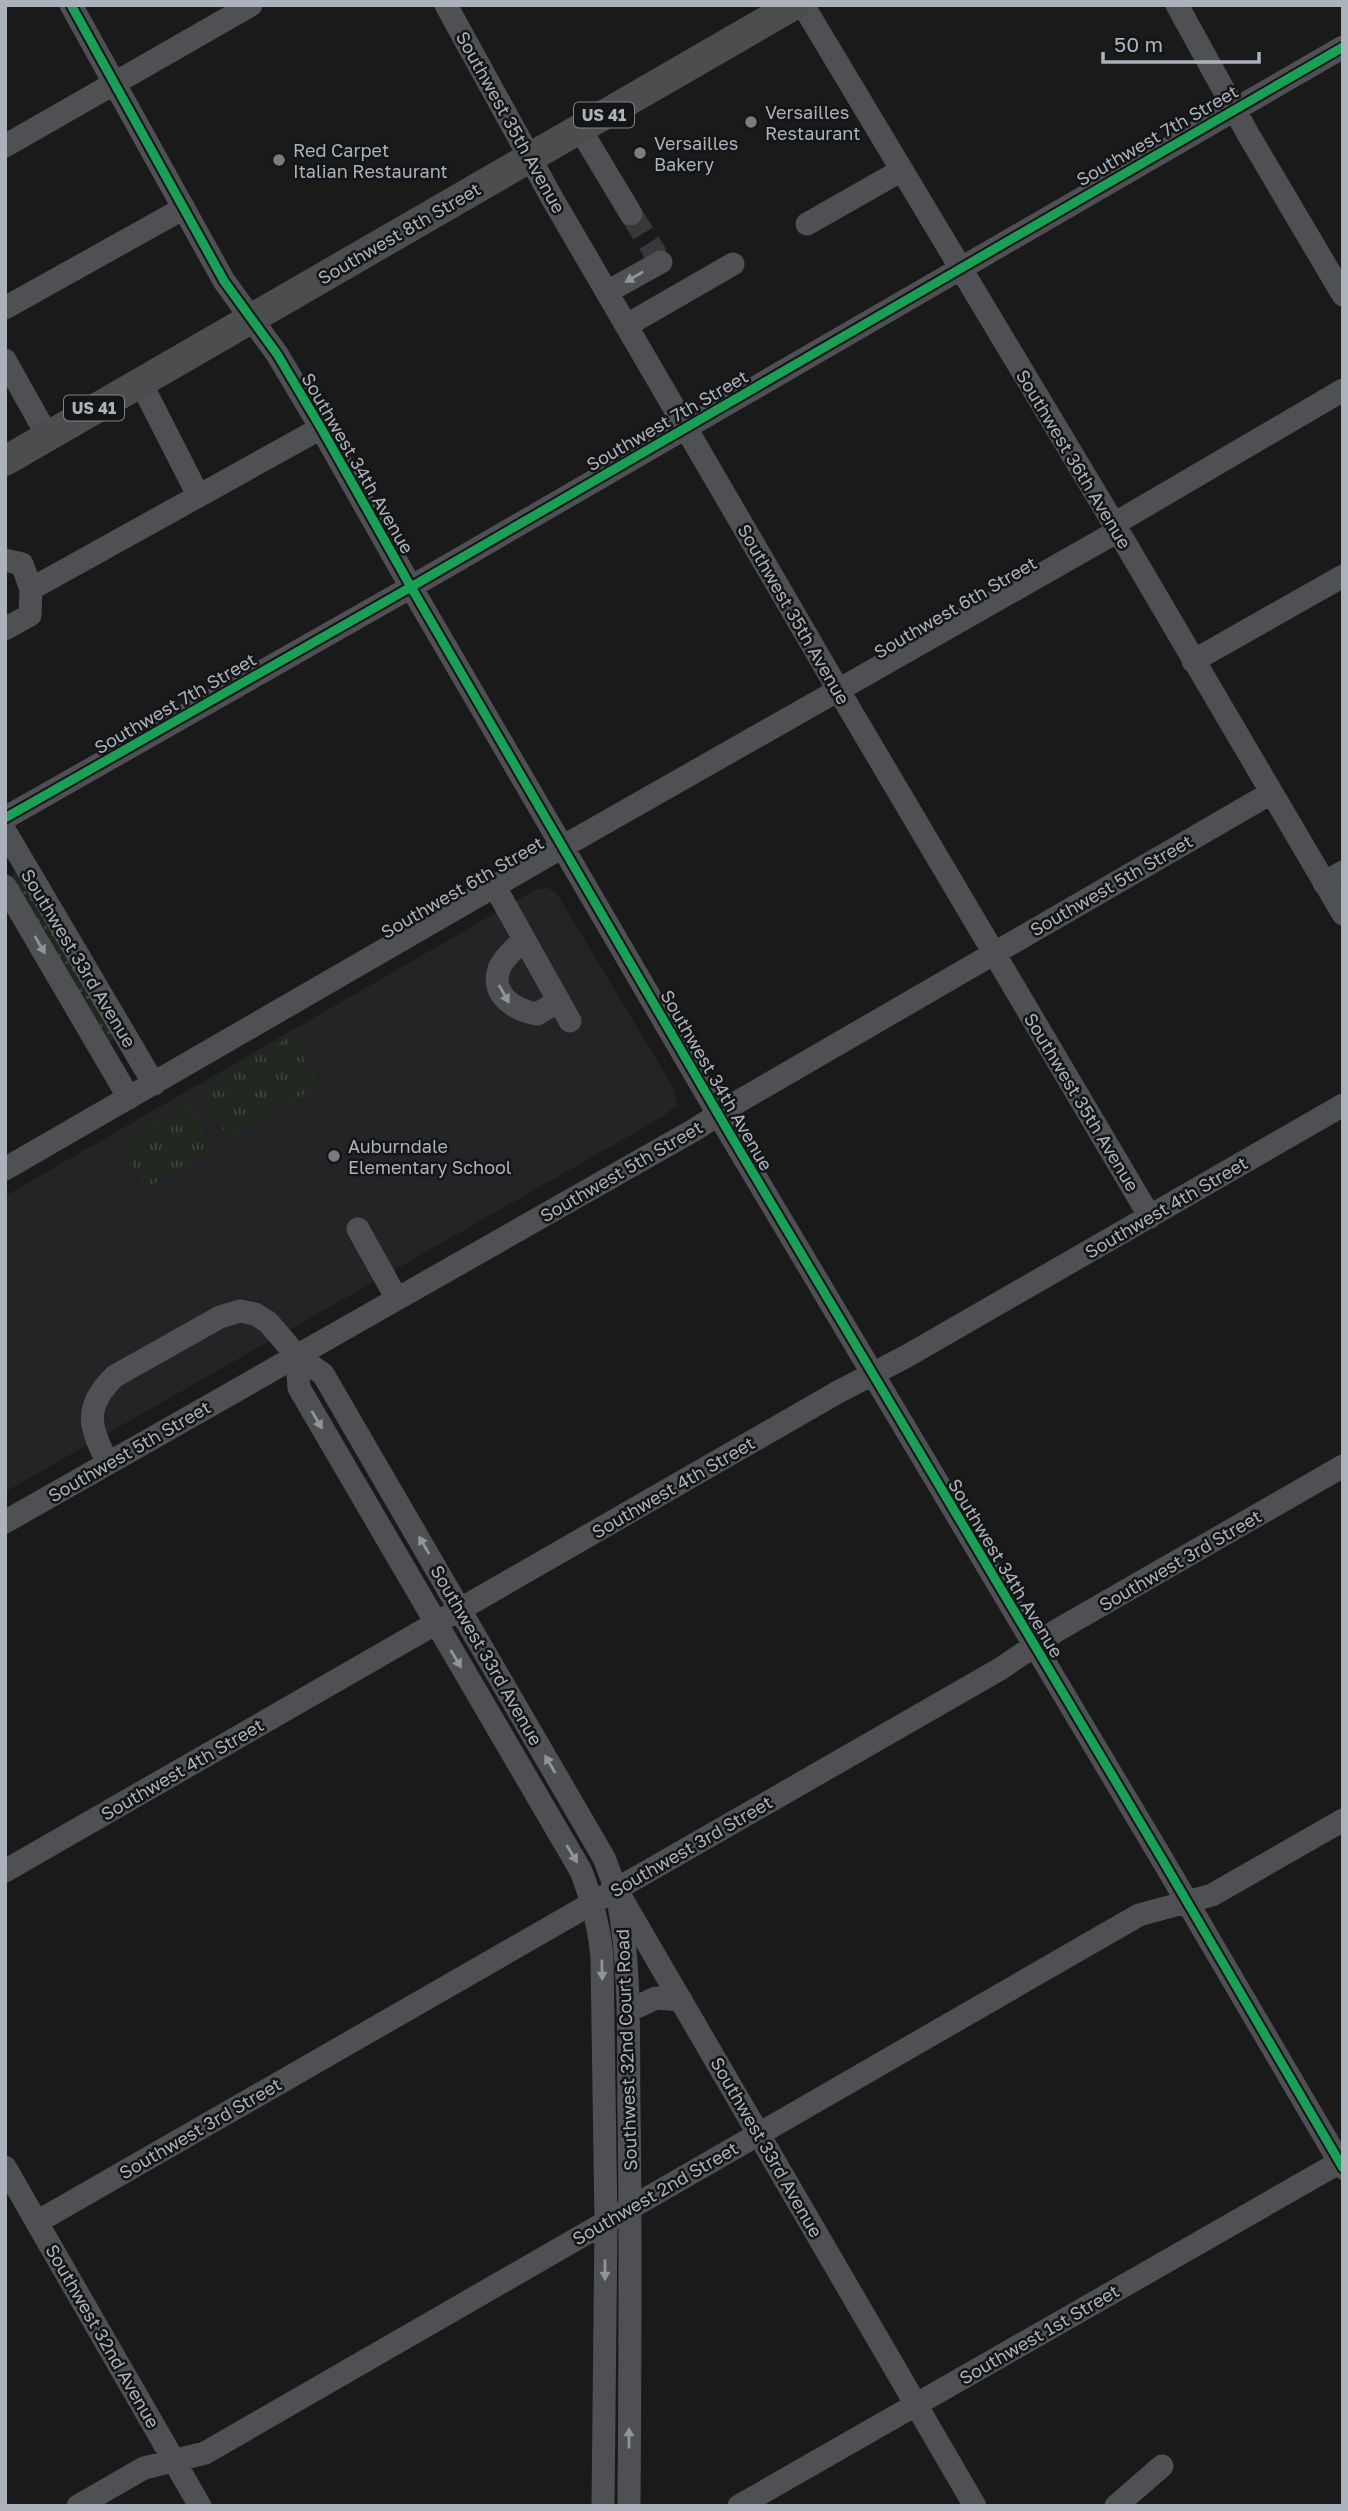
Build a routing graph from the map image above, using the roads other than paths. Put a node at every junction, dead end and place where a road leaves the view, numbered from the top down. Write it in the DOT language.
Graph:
graph roads {
  1 [pos="71,5"];
  2 [pos="251,5"];
  3 [pos="446,5"];
  4 [pos="794,5"];
  5 [pos="803,5"];
  6 [pos="1177,5"];
  7 [pos="1343,47"];
  8 [pos="115,84"];
  9 [pos="1234,108"];
  10 [pos="580,129"];
  11 [pos="5,146"];
  12 [pos="531,157"];
  13 [pos="902,170"];
  14 [pos="184,208"];
  15 [pos="631,214"];
  16 [pos="807,223"];
  17 [pos="733,264"];
  18 [pos="960,268"];
  19 [pos="607,292"];
  20 [pos="680,295"];
  21 [pos="1343,295"];
  22 [pos="5,308"];
  23 [pos="251,317"];
  24 [pos="627,326"];
  25 [pos="5,360"];
  26 [pos="140,381"];
  27 [pos="1343,390"];
  28 [pos="321,428"];
  29 [pos="686,428"];
  30 [pos="47,435"];
  31 [pos="5,461"];
  32 [pos="198,495"];
  33 [pos="1116,527"];
  34 [pos="5,560"];
  35 [pos="1343,576"];
  36 [pos="411,587"];
  37 [pos="31,589"];
  38 [pos="5,629"];
  39 [pos="1193,661"];
  40 [pos="839,691"];
  41 [pos="1271,793"];
  42 [pos="5,818"];
  43 [pos="5,831"];
  44 [pos="564,846"];
  45 [pos="1334,878"];
  46 [pos="5,886"];
  47 [pos="495,887"];
  48 [pos="1343,914"];
  49 [pos="524,939"];
  50 [pos="994,953"];
  51 [pos="154,1084"];
  52 [pos="129,1098"];
  53 [pos="1343,1105"];
  54 [pos="718,1114"];
  55 [pos="5,1169"];
  56 [pos="1150,1217"];
  57 [pos="358,1229"];
  58 [pos="397,1299"];
  59 [pos="297,1356"];
  60 [pos="872,1374"];
  61 [pos="108,1463"];
  62 [pos="1343,1466"];
  63 [pos="5,1522"];
  64 [pos="461,1609"];
  65 [pos="435,1623"];
  66 [pos="1034,1646"];
  67 [pos="1343,1820"];
  68 [pos="5,1871"];
  69 [pos="616,1889"];
  70 [pos="593,1902"];
  71 [pos="1186,1902"];
  72 [pos="681,2000"];
  73 [pos="628,2011"];
  74 [pos="758,2134"];
  75 [pos="1341,2165"];
  76 [pos="5,2167"];
  77 [pos="631,2208"];
  78 [pos="37,2222"];
  79 [pos="606,2222"];
  80 [pos="916,2404"];
  81 [pos="174,2460"];
  82 [pos="1162,2466"];
  83 [pos="78,2506"];
  84 [pos="200,2506"];
  85 [pos="603,2506"];
  86 [pos="629,2506"];
  87 [pos="739,2506"];
  88 [pos="975,2506"];
  89 [pos="1116,2506"];
  1 -- 8 [label="street, Southwest 34th Avenue"];
  2 -- 8 [label="street"];
  3 -- 12 [label="street, Southwest 35th Avenue"];
  4 -- 10 [label="main road, Southwest 8th Street / US 41"];
  5 -- 13 [label="street, Southwest 36th Avenue"];
  6 -- 9 [label="street"];
  7 -- 9 [label="street, Southwest 7th Street"];
  8 -- 11 [label="street"];
  8 -- 14 [label="street, Southwest 34th Avenue"];
  9 -- 18 [label="street, Southwest 7th Street"];
  9 -- 21 [label="street"];
  10 -- 12 [label="main road, Southwest 8th Street / US 41"];
  10 -- 15 [label="street"];
  12 -- 19 [label="street, Southwest 35th Avenue"];
  12 -- 23 [label="main road, Southwest 8th Street / US 41"];
  13 -- 16 [label="street"];
  13 -- 18 [label="street, Southwest 36th Avenue"];
  14 -- 22 [label="street"];
  14 -- 23 [label="street, Southwest 34th Avenue"];
  17 -- 20 [label="street"];
  18 -- 29 [label="street, Southwest 7th Street"];
  18 -- 33 [label="street, Southwest 36th Avenue"];
  20 -- 19 [label="street, one-way"];
  19 -- 24 [label="street, Southwest 35th Avenue"];
  20 -- 24 [label="street"];
  23 -- 26 [label="main road, Southwest 8th Street / US 41"];
  23 -- 28 [label="street, Southwest 34th Avenue"];
  24 -- 29 [label="street, Southwest 35th Avenue"];
  25 -- 30 [label="street"];
  26 -- 30 [label="main road, Southwest 8th Street / US 41"];
  26 -- 32 [label="street"];
  27 -- 33 [label="street, Southwest 6th Street"];
  28 -- 32 [label="street"];
  28 -- 36 [label="street, Southwest 34th Avenue"];
  29 -- 36 [label="street, Southwest 7th Street"];
  29 -- 40 [label="street, Southwest 35th Avenue"];
  30 -- 31 [label="main road, Southwest 8th Street / US 41"];
  32 -- 37 [label="street"];
  33 -- 39 [label="street, Southwest 36th Avenue"];
  33 -- 40 [label="street, Southwest 6th Street"];
  34 -- 37 [label="street"];
  35 -- 39 [label="street"];
  36 -- 42 [label="street, Southwest 7th Street"];
  36 -- 44 [label="street, Southwest 34th Avenue"];
  37 -- 38 [label="street"];
  39 -- 41 [label="street, Southwest 36th Avenue"];
  40 -- 44 [label="street, Southwest 6th Street"];
  40 -- 50 [label="street, Southwest 35th Avenue"];
  41 -- 45 [label="street, Southwest 36th Avenue"];
  41 -- 50 [label="street, Southwest 5th Street"];
  43 -- 51 [label="street, Southwest 33rd Avenue"];
  44 -- 47 [label="street, Southwest 6th Street"];
  44 -- 54 [label="street, Southwest 34th Avenue"];
  45 -- 48 [label="street, Southwest 36th Avenue"];
  46 -- 52 [label="street, Southwest 33rd Avenue, one-way"];
  47 -- 49 [label="street"];
  47 -- 51 [label="street, Southwest 6th Street"];
  49 -- 49 [label="street, one-way"];
  50 -- 54 [label="street, Southwest 5th Street"];
  50 -- 56 [label="street, Southwest 35th Avenue"];
  51 -- 52 [label="street, Southwest 6th Street"];
  52 -- 55 [label="street, Southwest 6th Street"];
  53 -- 56 [label="street, Southwest 4th Street"];
  54 -- 58 [label="street, Southwest 5th Street"];
  54 -- 60 [label="street, Southwest 34th Avenue"];
  56 -- 60 [label="street, Southwest 4th Street"];
  57 -- 58 [label="street"];
  58 -- 59 [label="street, Southwest 5th Street"];
  59 -- 61 [label="street, Southwest 5th Street"];
  59 -- 61 [label="street"];
  64 -- 59 [label="street, Southwest 33rd Avenue, one-way"];
  59 -- 65 [label="street, Southwest 33rd Avenue, one-way"];
  60 -- 64 [label="street, Southwest 4th Street"];
  60 -- 66 [label="street, Southwest 34th Avenue"];
  61 -- 63 [label="street, Southwest 5th Street"];
  62 -- 66 [label="street, Southwest 3rd Street"];
  64 -- 65 [label="street, Southwest 4th Street"];
  69 -- 64 [label="street, Southwest 33rd Avenue, one-way"];
  65 -- 68 [label="street, Southwest 4th Street"];
  65 -- 70 [label="street, Southwest 33rd Avenue, one-way"];
  66 -- 69 [label="street, Southwest 3rd Street"];
  66 -- 71 [label="street, Southwest 34th Avenue"];
  67 -- 71 [label="street, Southwest 2nd Street"];
  69 -- 70 [label="street, Southwest 3rd Street"];
  69 -- 72 [label="street, Southwest 33rd Avenue"];
  69 -- 73 [label="street, Southwest 32nd Court Road"];
  70 -- 78 [label="street, Southwest 3rd Street"];
  70 -- 79 [label="street, Southwest 32nd Court Road, one-way"];
  71 -- 74 [label="street, Southwest 2nd Street"];
  71 -- 75 [label="street, Southwest 34th Avenue"];
  72 -- 73 [label="street"];
  72 -- 74 [label="street, Southwest 33rd Avenue"];
  73 -- 77 [label="street, Southwest 32nd Court Road"];
  74 -- 77 [label="street, Southwest 2nd Street"];
  74 -- 80 [label="street, Southwest 33rd Avenue"];
  75 -- 80 [label="street, Southwest 1st Street"];
  76 -- 78 [label="street, Southwest 32nd Avenue"];
  77 -- 79 [label="street, Southwest 2nd Street"];
  86 -- 77 [label="street, Southwest 32nd Court Road, one-way"];
  78 -- 81 [label="street, Southwest 32nd Avenue"];
  79 -- 81 [label="street, Southwest 2nd Street"];
  79 -- 85 [label="street, Southwest 32nd Court Road, one-way"];
  80 -- 87 [label="street, Southwest 1st Street"];
  80 -- 88 [label="street, Southwest 33rd Avenue"];
  81 -- 83 [label="street, Southwest 2nd Street"];
  81 -- 84 [label="street, Southwest 32nd Avenue"];
  82 -- 89 [label="street"];
}
